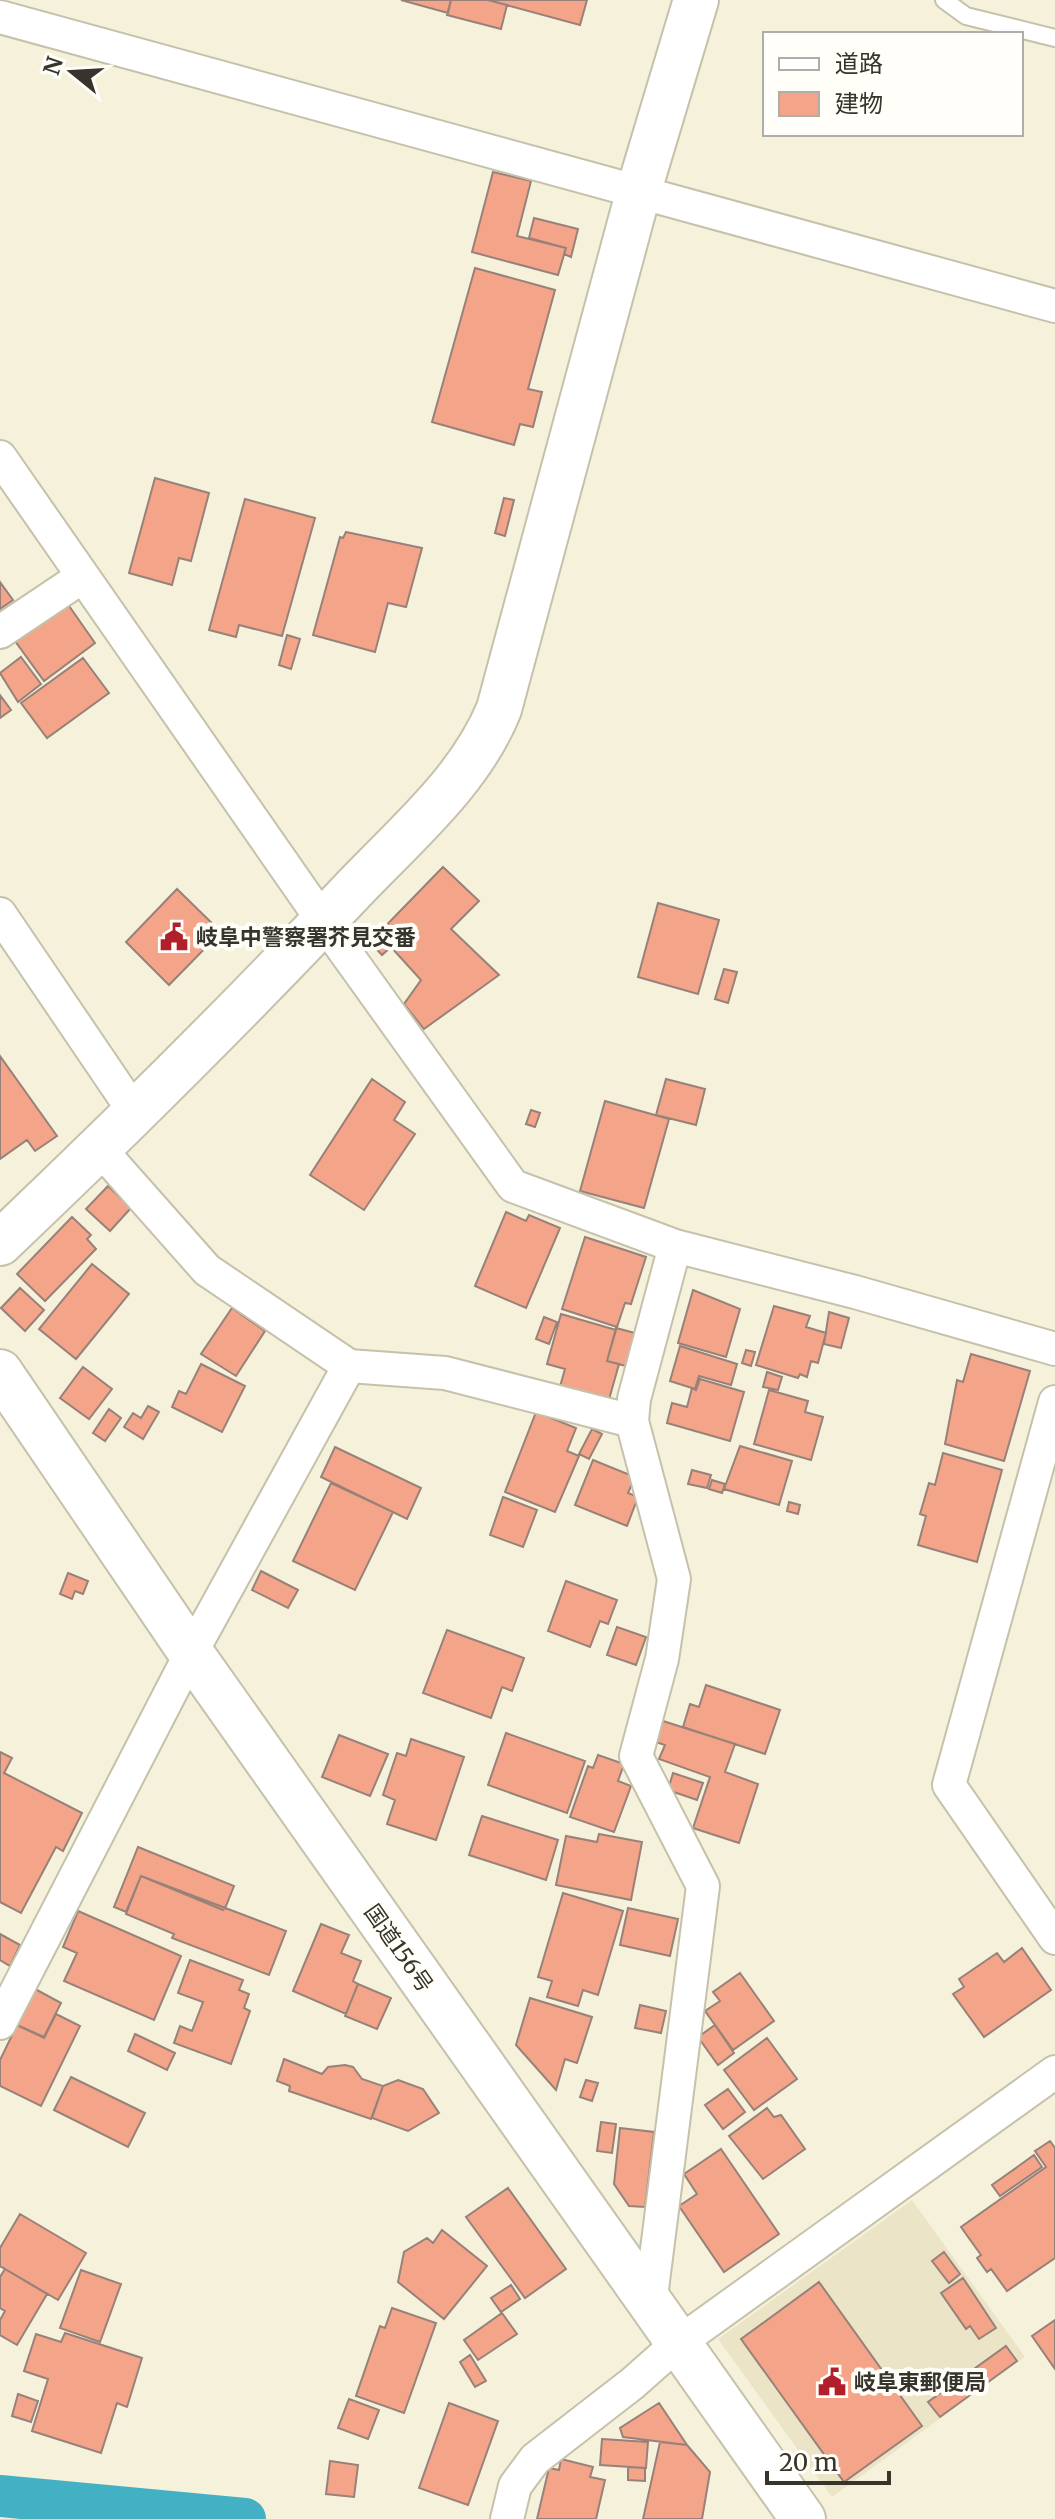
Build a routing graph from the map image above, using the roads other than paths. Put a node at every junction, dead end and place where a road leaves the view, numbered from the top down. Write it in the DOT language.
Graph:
graph roads {
  1 [pos="696,0"];
  2 [pos="944,0"];
  3 [pos="0,17"];
  4 [pos="1055,38"];
  5 [pos="639,190"];
  6 [pos="1055,306"];
  7 [pos="0,457"];
  8 [pos="82,577"];
  9 [pos="0,632"];
  10 [pos="0,914"];
  11 [pos="323,921"];
  12 [pos="135,1113"];
  13 [pos="99,1148"];
  14 [pos="0,1243"];
  15 [pos="675,1246"];
  16 [pos="1055,1349"];
  17 [pos="349,1366"];
  18 [pos="0,1372"];
  19 [pos="1055,1402"];
  20 [pos="632,1421"];
  21 [pos="191,1653"];
  22 [pos="1055,1938"];
  23 [pos="0,2023"];
  24 [pos="1055,2072"];
  25 [pos="650,2305"];
  26 [pos="677,2344"];
  27 [pos="507,2519"];
  28 [pos="803,2519"];
  1 -- 5 [label="main road"];
  2 -- 4 [label="lane"];
  3 -- 5 [label="street"];
  5 -- 6 [label="street"];
  5 -- 11 [label="main road"];
  7 -- 8 [label="street"];
  8 -- 9 [label="street"];
  8 -- 11 [label="street"];
  10 -- 12 [label="street"];
  11 -- 12 [label="main road"];
  11 -- 15 [label="street"];
  12 -- 13 [label="main road"];
  13 -- 14 [label="main road"];
  13 -- 17 [label="street"];
  15 -- 16 [label="street"];
  15 -- 20 [label="street"];
  17 -- 20 [label="street"];
  17 -- 21 [label="street"];
  18 -- 21 [label="main road, 国道156号"];
  19 -- 22 [label="street"];
  20 -- 25 [label="street"];
  21 -- 23 [label="street"];
  21 -- 25 [label="main road, 国道156号"];
  24 -- 26 [label="street"];
  25 -- 26 [label="main road, 国道156号"];
  26 -- 27 [label="street"];
  26 -- 28 [label="main road, 国道156号"];
}
